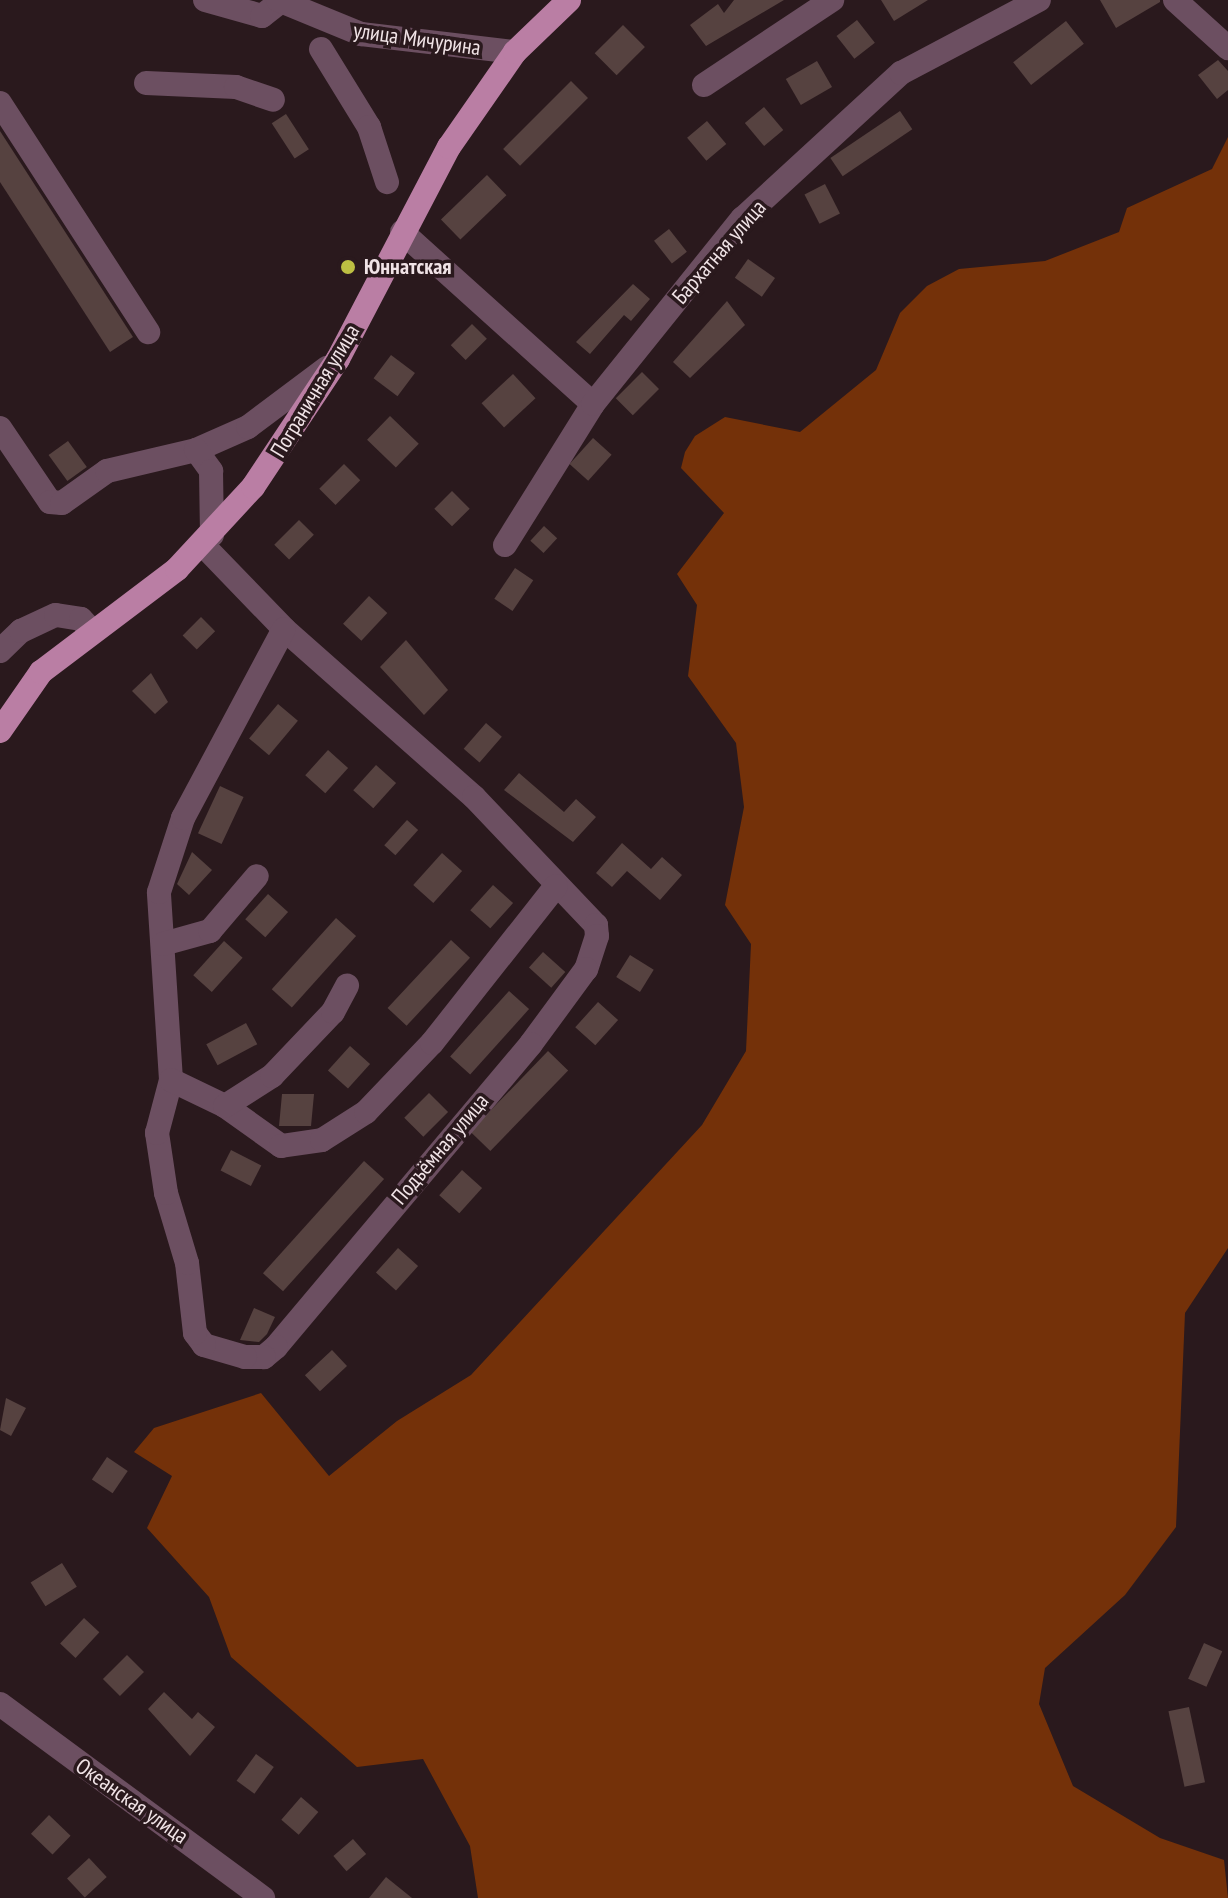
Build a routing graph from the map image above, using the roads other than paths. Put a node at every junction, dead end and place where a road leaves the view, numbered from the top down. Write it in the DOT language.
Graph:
graph roads {
  1 [pos="205,0"];
  2 [pos="569,0"];
  3 [pos="832,0"];
  4 [pos="1039,0"];
  5 [pos="1175,0"];
  6 [pos="279,1"];
  7 [pos="1228,48"];
  8 [pos="321,49"];
  9 [pos="515,52"];
  10 [pos="146,83"];
  11 [pos="704,85"];
  12 [pos="273,100"];
  13 [pos="0,103"];
  14 [pos="387,182"];
  15 [pos="402,232"];
  16 [pos="148,332"];
  17 [pos="338,359"];
  18 [pos="593,404"];
  19 [pos="0,428"];
  20 [pos="196,450"];
  21 [pos="208,540"];
  22 [pos="505,545"];
  23 [pos="284,629"];
  24 [pos="92,631"];
  25 [pos="0,651"];
  26 [pos="0,731"];
  27 [pos="257,876"];
  28 [pos="556,886"];
  29 [pos="163,944"];
  30 [pos="347,986"];
  31 [pos="171,1080"];
  32 [pos="225,1106"];
  33 [pos="0,1704"];
  34 [pos="263,1898"];
  1 -- 6 [label="street"];
  2 -- 9 [label="main road, Пограничная улица"];
  3 -- 11 [label="street"];
  4 -- 18 [label="street, Бархатная улица"];
  5 -- 7 [label="street"];
  6 -- 9 [label="street, улица Мичурина"];
  8 -- 14 [label="street"];
  9 -- 15 [label="main road, Пограничная улица"];
  10 -- 12 [label="street"];
  13 -- 16 [label="street"];
  15 -- 17 [label="main road, Пограничная улица"];
  15 -- 18 [label="street"];
  17 -- 20 [label="street"];
  17 -- 21 [label="main road, Пограничная улица"];
  18 -- 22 [label="street, Бархатная улица"];
  19 -- 20 [label="street"];
  20 -- 21 [label="street"];
  21 -- 23 [label="street, Подъёмная улица"];
  21 -- 24 [label="main road, Пограничная улица"];
  23 -- 28 [label="street, Подъёмная улица"];
  23 -- 29 [label="street"];
  24 -- 25 [label="street"];
  24 -- 26 [label="main road, Пограничная улица"];
  27 -- 29 [label="street"];
  28 -- 31 [label="street, Подъёмная улица"];
  28 -- 32 [label="street"];
  29 -- 31 [label="street"];
  30 -- 32 [label="street"];
  31 -- 32 [label="street"];
  33 -- 34 [label="street, Океанская улица"];
}
